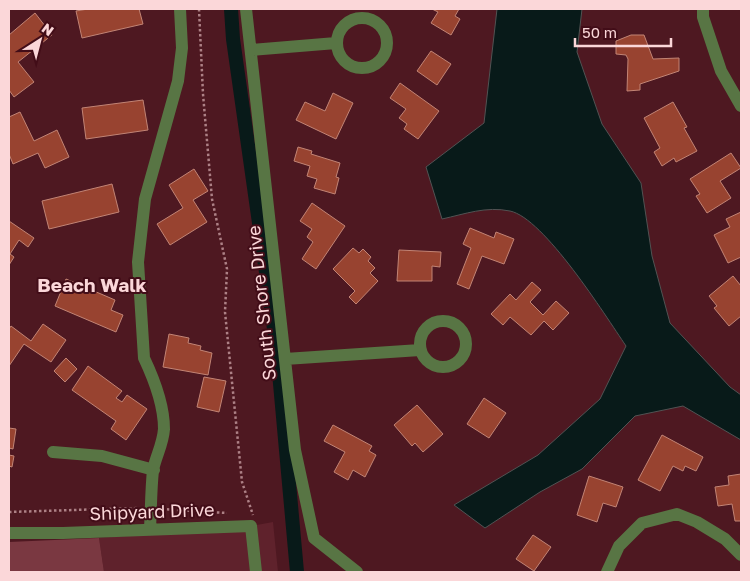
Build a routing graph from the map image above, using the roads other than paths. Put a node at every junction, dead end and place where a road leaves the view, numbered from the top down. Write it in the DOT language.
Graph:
graph roads {
  1 [pos="180,9"];
  2 [pos="246,9"];
  3 [pos="704,9"];
  4 [pos="336,43"];
  5 [pos="251,50"];
  6 [pos="741,106"];
  7 [pos="420,350"];
  8 [pos="285,359"];
  9 [pos="53,452"];
  10 [pos="154,470"];
  11 [pos="150,529"];
  12 [pos="9,533"];
  13 [pos="741,555"];
  14 [pos="256,572"];
  15 [pos="357,572"];
  16 [pos="607,572"];
  1 -- 10 [label="street"];
  2 -- 5 [label="street, South Shore Drive"];
  3 -- 6 [label="street"];
  4 -- 4 [label="street"];
  4 -- 5 [label="street"];
  5 -- 8 [label="street, South Shore Drive"];
  7 -- 8 [label="street"];
  8 -- 15 [label="street, South Shore Drive"];
  9 -- 10 [label="street"];
  10 -- 11 [label="street"];
  11 -- 12 [label="street, Shipyard Drive"];
  11 -- 14 [label="street, Shipyard Drive"];
  13 -- 16 [label="street"];
}
